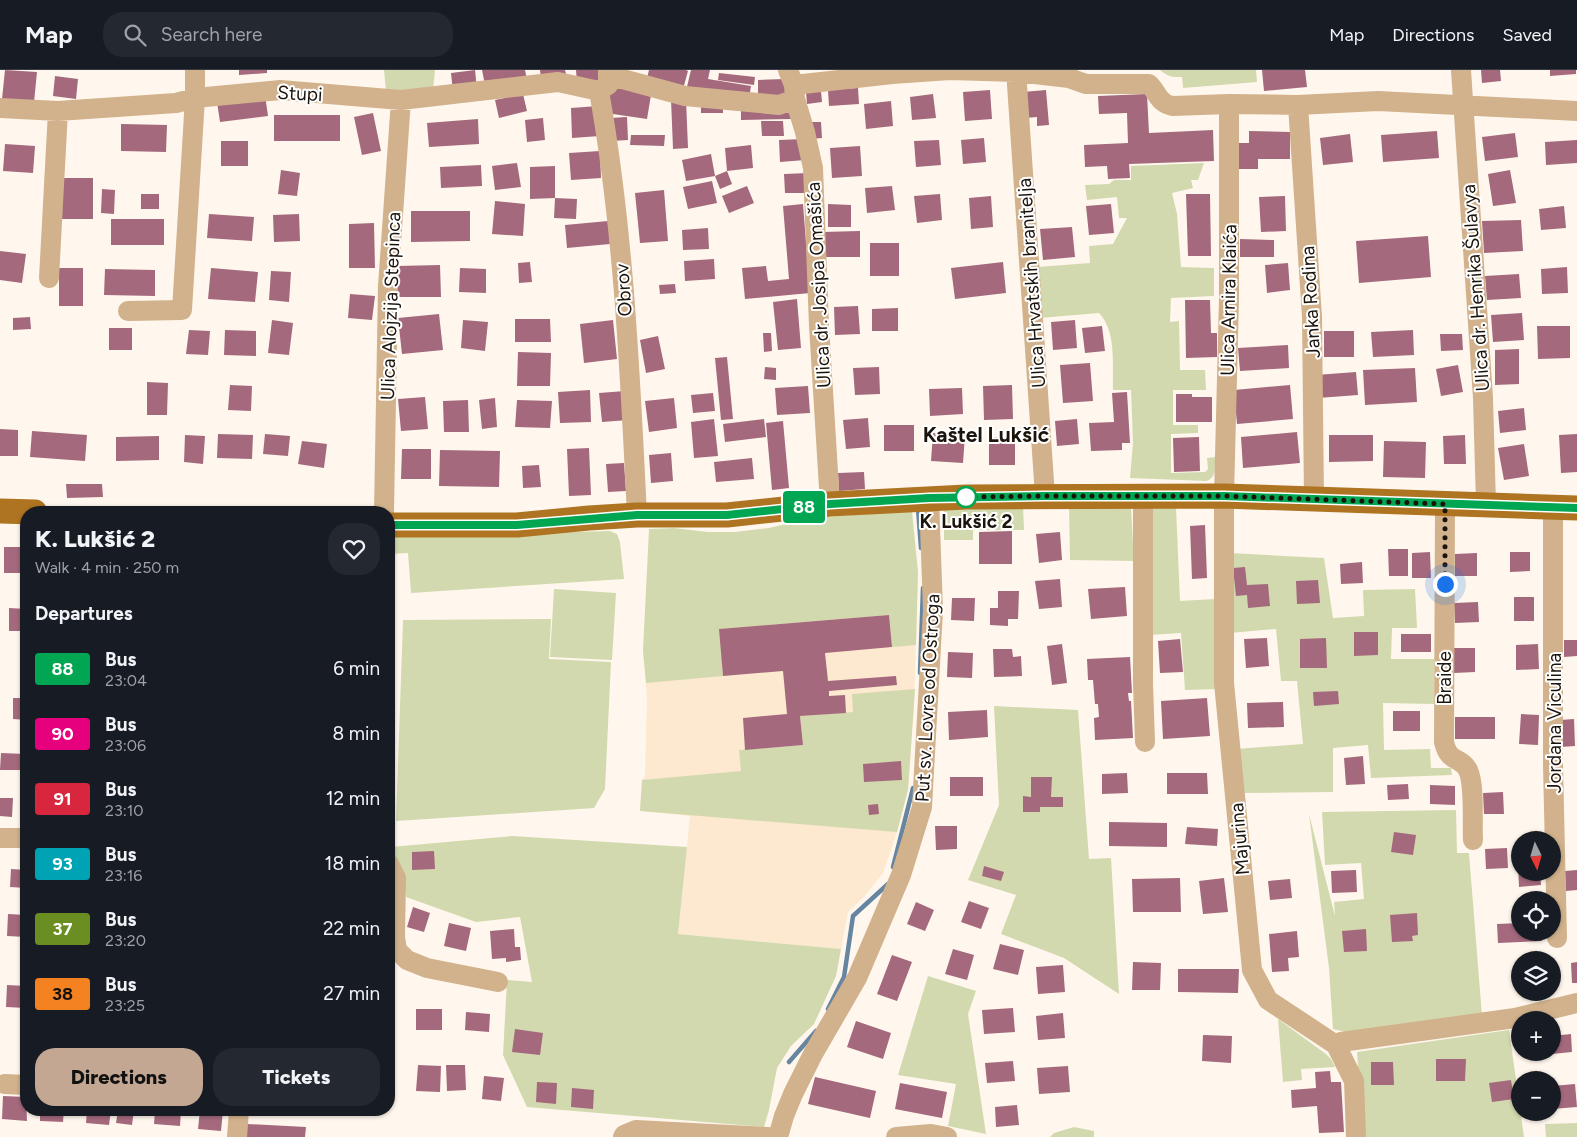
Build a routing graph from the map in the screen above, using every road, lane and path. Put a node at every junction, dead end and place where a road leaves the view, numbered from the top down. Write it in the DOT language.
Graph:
graph roads {
  1 [pos="195,70"];
  2 [pos="1461,70"];
  3 [pos="1016,71"];
  4 [pos="891,72"];
  5 [pos="605,79"];
  6 [pos="792,85"];
  7 [pos="195,98"];
  8 [pos="401,100"];
  9 [pos="1229,104"];
  10 [pos="1298,105"];
  11 [pos="1463,106"];
  12 [pos="0,108"];
  13 [pos="58,111"];
  14 [pos="1577,111"];
  15 [pos="49,278"];
  16 [pos="128,311"];
  17 [pos="1044,496"];
  18 [pos="1224,496"];
  19 [pos="1143,497"];
  20 [pos="929,498"];
  21 [pos="1314,500"];
  22 [pos="830,504"];
  23 [pos="1445,504"];
  24 [pos="1486,505"];
  25 [pos="384,506"];
  26 [pos="1565,508"];
  27 [pos="0,511"];
  28 [pos="20,512"];
  29 [pos="637,515"];
  30 [pos="395,525"];
  31 [pos="1145,742"];
  32 [pos="0,838"];
  33 [pos="20,838"];
  34 [pos="1473,840"];
  35 [pos="395,876"];
  36 [pos="1556,891"];
  37 [pos="395,937"];
  38 [pos="395,937"];
  39 [pos="498,982"];
  40 [pos="1577,1003"];
  41 [pos="1336,1045"];
  42 [pos="5,1084"];
  43 [pos="20,1085"];
  44 [pos="238,1116"];
  45 [pos="237,1137"];
  46 [pos="623,1137"];
  47 [pos="768,1137"];
  48 [pos="778,1137"];
  49 [pos="896,1137"];
  50 [pos="947,1137"];
  51 [pos="1356,1137"];
  1 -- 7 [label="street"];
  2 -- 11 [label="street, Ulica dr. Henrika Šulavya"];
  3 -- 4 [label="street, Stupi"];
  3 -- 9 [label="street, Stupi"];
  3 -- 17 [label="street, Ulica Hrvatskih branitelja"];
  4 -- 6 [label="street, Stupi"];
  5 -- 6 [label="street, Stupi"];
  5 -- 8 [label="street, Stupi"];
  5 -- 29 [label="street, Obrov"];
  6 -- 22 [label="street, Ulica dr. Josipa Omašića"];
  7 -- 8 [label="street, Stupi"];
  7 -- 13 [label="street, Stupi"];
  7 -- 16 [label="street"];
  8 -- 25 [label="street, Ulica Alojzija Stepinca"];
  9 -- 10 [label="street"];
  9 -- 18 [label="street, Ulica Arnira Klaića"];
  10 -- 11 [label="street"];
  10 -- 21 [label="street, Janka Rodina"];
  11 -- 14 [label="street"];
  11 -- 24 [label="street, Ulica dr. Henrika Šulavya"];
  12 -- 13 [label="street, Stupi"];
  13 -- 15 [label="street"];
  17 -- 19 [label="main road"];
  17 -- 20 [label="main road"];
  18 -- 19 [label="main road"];
  18 -- 21 [label="main road"];
  18 -- 41 [label="street, Majurina"];
  19 -- 31 [label="street"];
  20 -- 22 [label="main road"];
  20 -- 48 [label="street, Put sv. Lovre od Ostroga"];
  21 -- 23 [label="main road"];
  22 -- 29 [label="main road"];
  23 -- 24 [label="main road"];
  23 -- 34 [label="street, Braide"];
  24 -- 26 [label="main road"];
  26 -- 36 [label="street, Jordana Viculina"];
  27 -- 28 [label="main road"];
  29 -- 30 [label="main road"];
  32 -- 33 [label="street"];
  35 -- 38 [label="street"];
  37 -- 39 [label="street"];
  40 -- 41 [label="street"];
  41 -- 51 [label="street, Majurina"];
  42 -- 43 [label="street"];
  44 -- 45 [label="street"];
  46 -- 47 [label="street"];
  49 -- 50 [label="street"];
}
